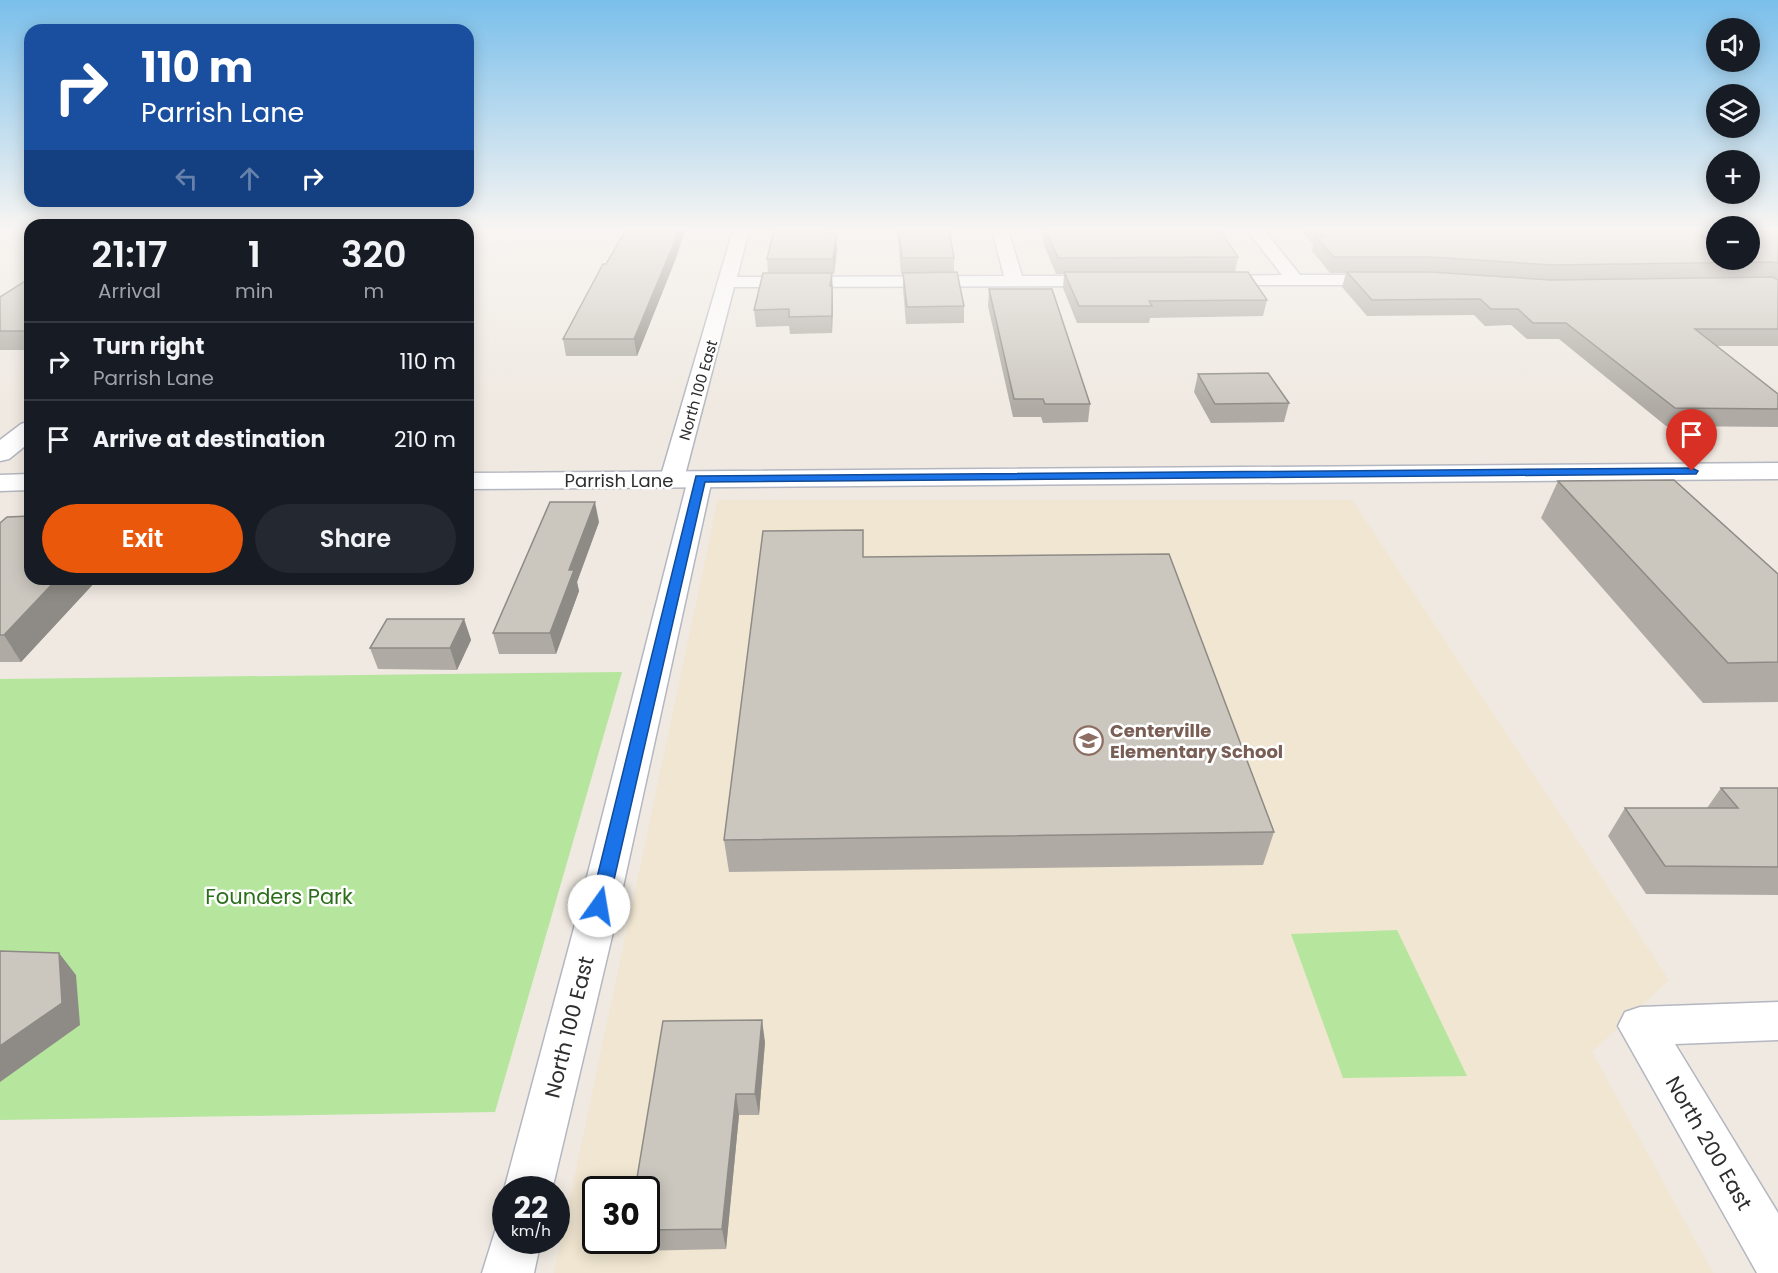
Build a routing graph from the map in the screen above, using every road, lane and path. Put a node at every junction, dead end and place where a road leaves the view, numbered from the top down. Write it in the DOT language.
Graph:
graph roads {
  1 [pos="726,289"];
  2 [pos="24,434"];
  3 [pos="0,453"];
  4 [pos="1778,471"];
  5 [pos="686,479"];
  6 [pos="474,481"];
  7 [pos="24,482"];
  8 [pos="0,483"];
  9 [pos="1778,1021"];
  10 [pos="532,1176"];
  11 [pos="513,1254"];
  12 [pos="1778,1261"];
  13 [pos="508,1273"];
  1 -- 5 [label="street, North 100 East"];
  2 -- 3 [label="street"];
  4 -- 5 [label="street, Parrish Lane"];
  5 -- 6 [label="street, Parrish Lane"];
  5 -- 10 [label="street, North 100 East"];
  7 -- 8 [label="street"];
  9 -- 12 [label="street, North 200 East"];
  11 -- 13 [label="street"];
}
